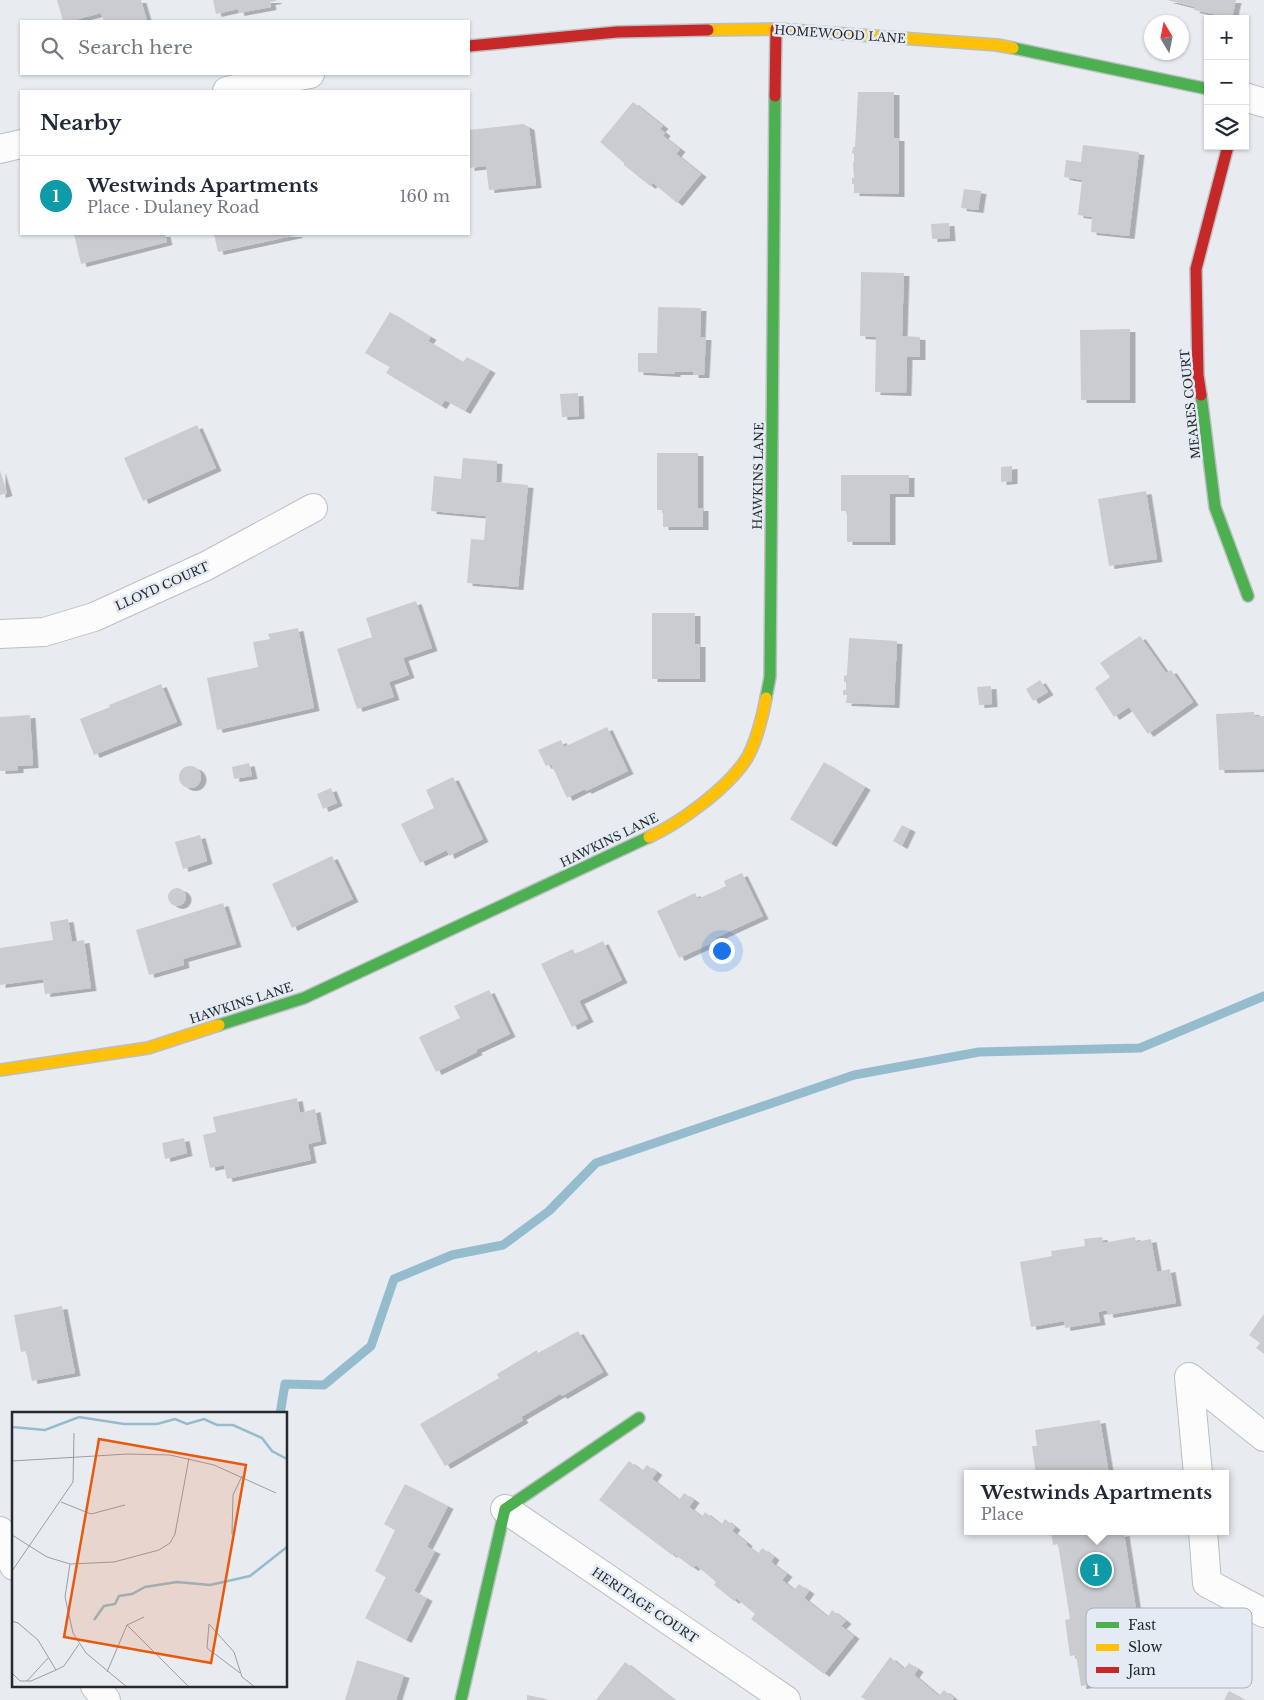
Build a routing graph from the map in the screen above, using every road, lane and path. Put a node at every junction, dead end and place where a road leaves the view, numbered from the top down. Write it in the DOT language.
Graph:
graph roads {
  1 [pos="776,29"];
  2 [pos="470,46"];
  3 [pos="305,75"];
  4 [pos="1204,88"];
  5 [pos="231,90"];
  6 [pos="1249,98"];
  7 [pos="1264,103"];
  8 [pos="20,144"];
  9 [pos="0,150"];
  10 [pos="1227,150"];
  11 [pos="313,508"];
  12 [pos="1248,596"];
  13 [pos="0,634"];
  14 [pos="0,1070"];
  15 [pos="639,1418"];
  16 [pos="1264,1437"];
  17 [pos="1198,1470"];
  18 [pos="504,1509"];
  19 [pos="0,1531"];
  20 [pos="1202,1535"];
  21 [pos="12,1561"];
  22 [pos="1264,1612"];
  23 [pos="97,1688"];
  24 [pos="106,1700"];
  25 [pos="461,1700"];
  26 [pos="786,1700"];
  1 -- 2 [label="street, HOMEWOOD LANE"];
  1 -- 4 [label="street, HOMEWOOD LANE"];
  1 -- 14 [label="street, HAWKINS LANE"];
  3 -- 5 [label="street"];
  6 -- 7 [label="street"];
  8 -- 9 [label="street"];
  10 -- 12 [label="street, MEARES COURT"];
  11 -- 13 [label="street, LLOYD COURT"];
  15 -- 18 [label="street"];
  16 -- 17 [label="street"];
  18 -- 25 [label="street"];
  18 -- 26 [label="street, HERITAGE COURT"];
  19 -- 21 [label="street"];
  20 -- 22 [label="street"];
  23 -- 24 [label="street"];
}
